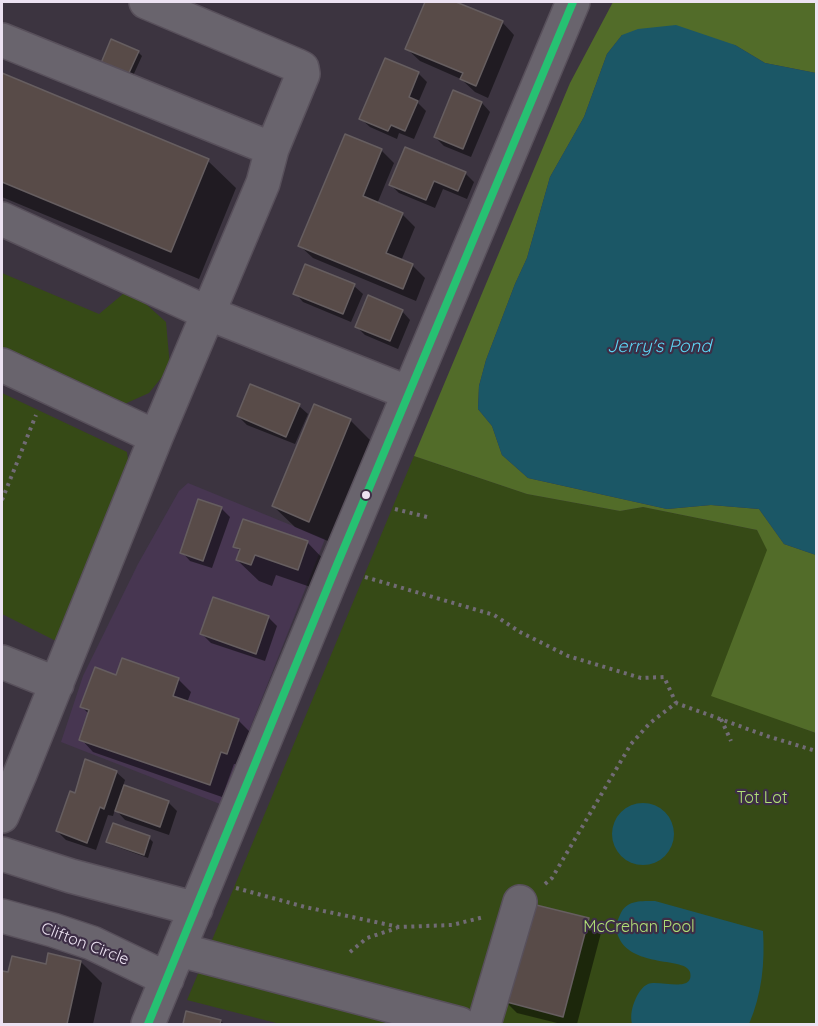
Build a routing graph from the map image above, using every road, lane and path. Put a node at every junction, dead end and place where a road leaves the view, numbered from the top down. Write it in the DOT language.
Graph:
graph roads {
  1 [pos="146,2"];
  2 [pos="573,2"];
  3 [pos="2,40"];
  4 [pos="272,149"];
  5 [pos="2,219"];
  6 [pos="210,314"];
  7 [pos="2,365"];
  8 [pos="409,393"];
  9 [pos="40,405"];
  10 [pos="156,437"];
  11 [pos="2,500"];
  12 [pos="391,508"];
  13 [pos="427,517"];
  14 [pos="336,567"];
  15 [pos="2,662"];
  16 [pos="57,684"];
  17 [pos="676,703"];
  18 [pos="720,719"];
  19 [pos="731,741"];
  20 [pos="816,751"];
  21 [pos="11,770"];
  22 [pos="2,816"];
  23 [pos="2,854"];
  24 [pos="234,887"];
  25 [pos="520,902"];
  26 [pos="196,909"];
  27 [pos="2,916"];
  28 [pos="399,927"];
  29 [pos="350,952"];
  30 [pos="173,964"];
  31 [pos="148,1024"];
  32 [pos="460,1024"];
  33 [pos="484,1024"];
  1 -- 4 [label="street"];
  2 -- 8 [label="street"];
  3 -- 4 [label="street"];
  4 -- 6 [label="street"];
  5 -- 6 [label="street"];
  6 -- 8 [label="street"];
  6 -- 10 [label="street"];
  7 -- 10 [label="street"];
  8 -- 14 [label="street"];
  9 -- 11 [label="path"];
  10 -- 16 [label="street"];
  12 -- 13 [label="path"];
  14 -- 17 [label="path"];
  14 -- 26 [label="street"];
  15 -- 16 [label="street"];
  16 -- 21 [label="street"];
  17 -- 18 [label="path"];
  17 -- 25 [label="path"];
  18 -- 19 [label="path"];
  18 -- 20 [label="path"];
  21 -- 22 [label="street"];
  23 -- 26 [label="street"];
  24 -- 28 [label="path"];
  25 -- 28 [label="path"];
  25 -- 33 [label="street"];
  26 -- 30 [label="street"];
  27 -- 30 [label="street, Clifton Circle"];
  28 -- 29 [label="path"];
  30 -- 31 [label="street"];
  30 -- 32 [label="street, Clifton Circle"];
}
